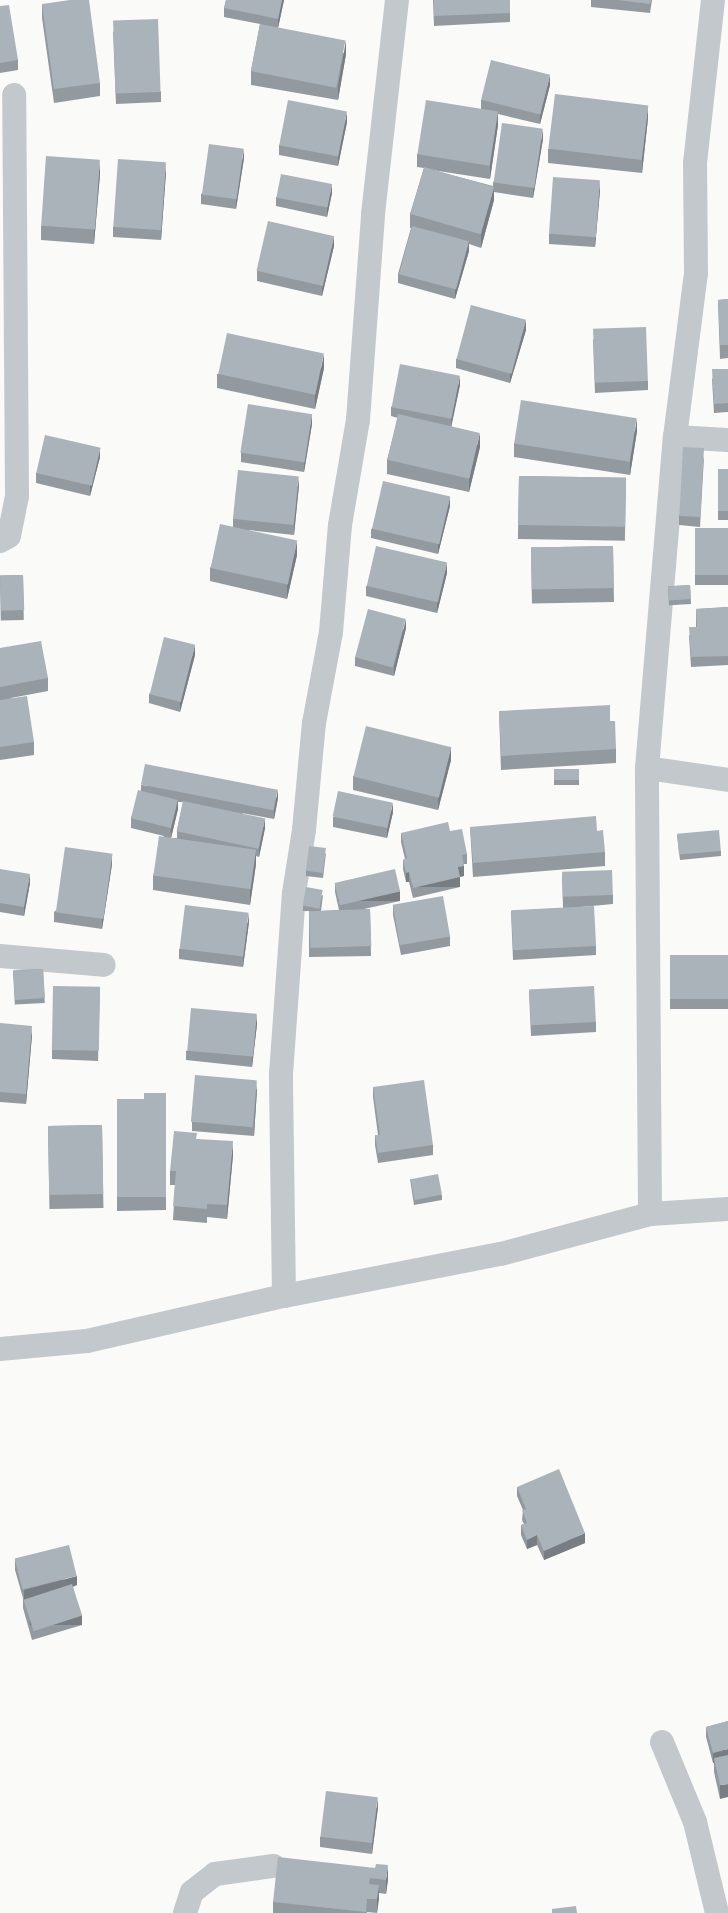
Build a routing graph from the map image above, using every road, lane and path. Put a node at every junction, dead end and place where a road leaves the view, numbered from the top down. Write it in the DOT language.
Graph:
graph roads {
  1 [pos="397,0"];
  2 [pos="713,0"];
  3 [pos="14,95"];
  4 [pos="675,437"];
  5 [pos="728,440"];
  6 [pos="0,541"];
  7 [pos="647,768"];
  8 [pos="728,780"];
  9 [pos="0,956"];
  10 [pos="104,965"];
  11 [pos="728,1209"];
  12 [pos="651,1214"];
  13 [pos="284,1296"];
  14 [pos="0,1349"];
  15 [pos="662,1742"];
  16 [pos="273,1866"];
  17 [pos="185,1913"];
  18 [pos="717,1913"];
  1 -- 13 [label="street"];
  2 -- 4 [label="street"];
  3 -- 6 [label="street"];
  4 -- 5 [label="street"];
  4 -- 7 [label="street"];
  7 -- 8 [label="street"];
  7 -- 12 [label="street"];
  9 -- 10 [label="street"];
  11 -- 12 [label="street"];
  12 -- 13 [label="street"];
  13 -- 14 [label="street"];
  15 -- 18 [label="street"];
  16 -- 17 [label="street"];
}
